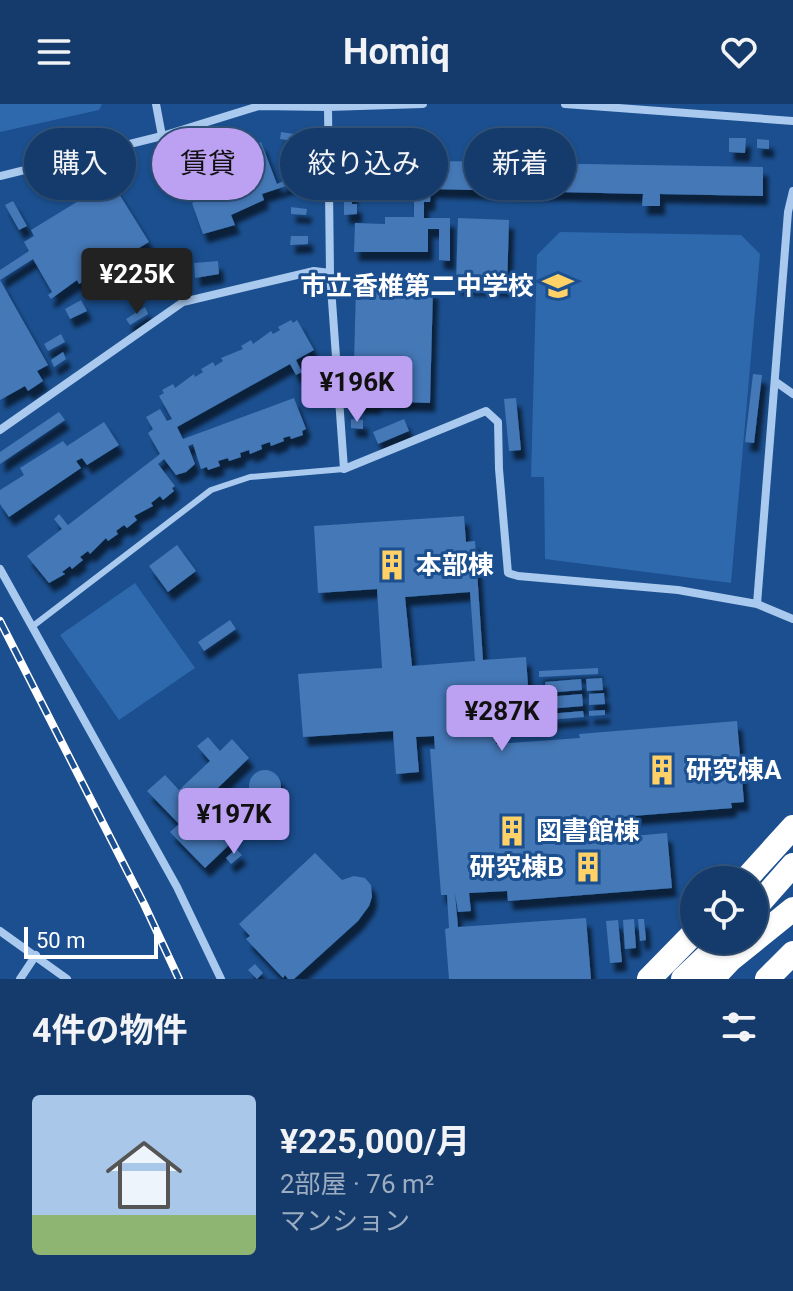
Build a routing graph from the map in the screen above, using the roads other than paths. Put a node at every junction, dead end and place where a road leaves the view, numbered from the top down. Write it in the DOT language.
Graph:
graph roads {
  1 [pos="156,104"];
  2 [pos="423,104"];
  3 [pos="565,104"];
  4 [pos="328,107"];
  5 [pos="793,121"];
  6 [pos="160,128"];
  7 [pos="188,128"];
  8 [pos="152,138"];
  9 [pos="0,176"];
  10 [pos="793,191"];
  11 [pos="330,273"];
  12 [pos="776,382"];
  13 [pos="793,394"];
  14 [pos="0,430"];
  15 [pos="344,469"];
  16 [pos="0,569"];
  17 [pos="757,604"];
  18 [pos="793,619"];
  19 [pos="33,626"];
  20 [pos="793,827"];
  21 [pos="758,866"];
  22 [pos="793,868"];
  23 [pos="768,895"];
  24 [pos="793,910"];
  25 [pos="0,931"];
  26 [pos="793,953"];
  27 [pos="681,954"];
  28 [pos="702,954"];
  29 [pos="36,955"];
  30 [pos="667,976"];
  31 [pos="20,979"];
  32 [pos="67,979"];
  33 [pos="221,979"];
  34 [pos="712,979"];
  35 [pos="721,979"];
  36 [pos="767,979"];
  1 -- 6 [label="street"];
  2 -- 4 [label="street"];
  3 -- 5 [label="street"];
  4 -- 7 [label="street"];
  4 -- 11 [label="street"];
  8 -- 9 [label="street"];
  10 -- 12 [label="street"];
  11 -- 14 [label="street"];
  11 -- 15 [label="street"];
  12 -- 13 [label="street"];
  12 -- 17 [label="street"];
  15 -- 17 [label="street"];
  15 -- 19 [label="lane"];
  16 -- 19 [label="street"];
  17 -- 18 [label="street"];
  19 -- 33 [label="street"];
  20 -- 21 [label="highway"];
  22 -- 23 [label="highway"];
  24 -- 34 [label="highway"];
  24 -- 35 [label="highway"];
  25 -- 29 [label="street"];
  26 -- 36 [label="highway"];
  27 -- 30 [label="highway"];
  28 -- 30 [label="highway"];
  29 -- 31 [label="street"];
  29 -- 32 [label="street"];
}
